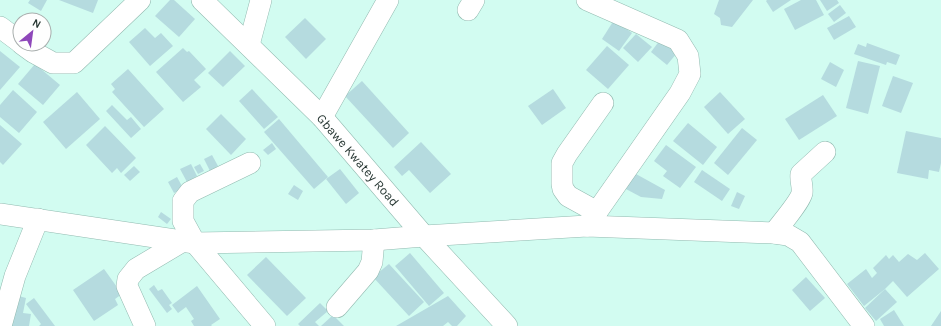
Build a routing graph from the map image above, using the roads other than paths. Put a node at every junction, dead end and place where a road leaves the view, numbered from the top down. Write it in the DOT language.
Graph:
graph roads {
  1 [pos="140,0"];
  2 [pos="202,0"];
  3 [pos="228,0"];
  4 [pos="261,0"];
  5 [pos="388,0"];
  6 [pos="587,0"];
  7 [pos="224,20"];
  8 [pos="0,27"];
  9 [pos="12,36"];
  10 [pos="249,45"];
  11 [pos="33,52"];
  12 [pos="603,103"];
  13 [pos="322,117"];
  14 [pos="825,152"];
  15 [pos="250,163"];
  16 [pos="0,214"];
  17 [pos="38,219"];
  18 [pos="592,219"];
  19 [pos="774,233"];
  20 [pos="424,236"];
  21 [pos="374,240"];
  22 [pos="189,242"];
  23 [pos="337,307"];
  24 [pos="1,326"];
  25 [pos="145,326"];
  26 [pos="265,326"];
  27 [pos="507,326"];
  28 [pos="864,326"];
  1 -- 11 [label="street"];
  2 -- 7 [label="street, Gbawe Kwatey Road"];
  3 -- 7 [label="street"];
  4 -- 10 [label="street"];
  5 -- 13 [label="street"];
  6 -- 18 [label="street"];
  7 -- 10 [label="street, Gbawe Kwatey Road"];
  8 -- 9 [label="street"];
  10 -- 13 [label="street, Gbawe Kwatey Road"];
  12 -- 18 [label="street"];
  13 -- 20 [label="street, Gbawe Kwatey Road"];
  14 -- 19 [label="street"];
  15 -- 22 [label="street"];
  16 -- 17 [label="street"];
  17 -- 22 [label="street"];
  17 -- 24 [label="street"];
  18 -- 19 [label="street"];
  18 -- 20 [label="street"];
  19 -- 28 [label="street"];
  20 -- 21 [label="street"];
  20 -- 27 [label="street, Gbawe Kwatey Road"];
  21 -- 22 [label="street"];
  21 -- 23 [label="street"];
  22 -- 25 [label="street"];
  22 -- 26 [label="street"];
}
